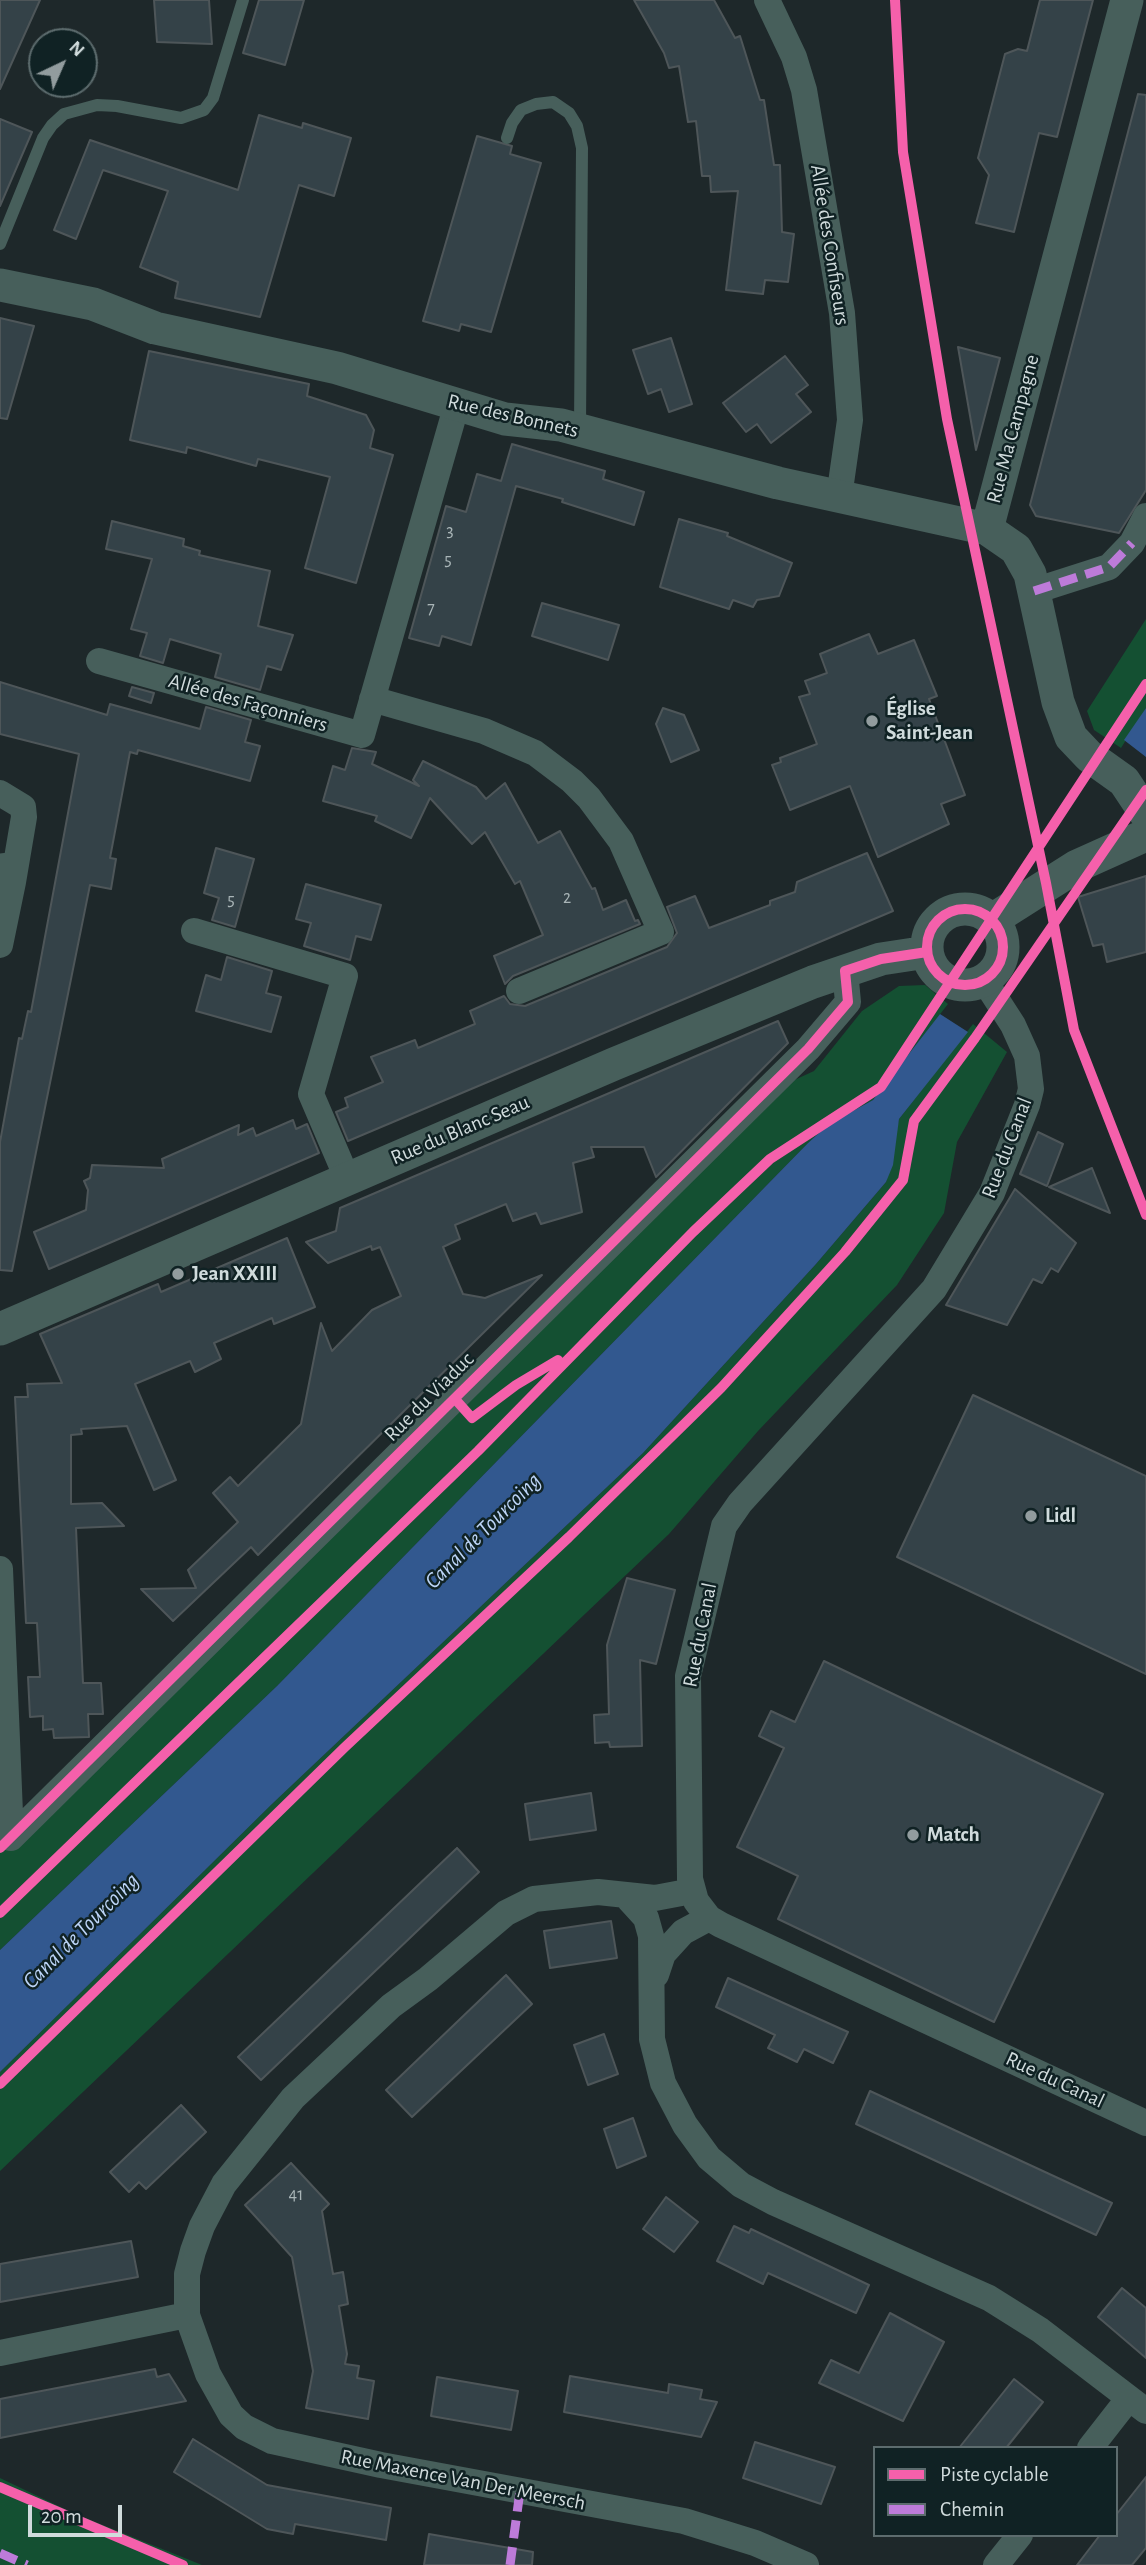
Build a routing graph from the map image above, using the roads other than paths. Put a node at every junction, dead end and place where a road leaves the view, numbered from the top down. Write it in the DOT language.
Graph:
graph roads {
  1 [pos="243,0"];
  2 [pos="767,0"];
  3 [pos="1127,0"];
  4 [pos="507,138"];
  5 [pos="0,244"];
  6 [pos="0,285"];
  7 [pos="457,404"];
  8 [pos="580,431"];
  9 [pos="839,497"];
  10 [pos="1146,516"];
  11 [pos="987,529"];
  12 [pos="1034,591"];
  13 [pos="99,661"];
  14 [pos="372,699"];
  15 [pos="0,793"];
  16 [pos="1146,814"];
  17 [pos="1146,835"];
  18 [pos="6,872"];
  19 [pos="992,920"];
  20 [pos="194,931"];
  21 [pos="0,945"];
  22 [pos="927,952"];
  23 [pos="845,971"];
  24 [pos="984,980"];
  25 [pos="519,991"];
  26 [pos="346,1178"];
  27 [pos="0,1329"];
  28 [pos="0,1569"];
  29 [pos="7,1834"];
  30 [pos="692,1891"];
  31 [pos="625,1895"];
  32 [pos="709,1918"];
  33 [pos="652,1986"];
  34 [pos="1146,2123"];
  35 [pos="187,2315"];
  36 [pos="0,2353"];
  37 [pos="1138,2404"];
  38 [pos="1092,2446"];
  39 [pos="1018,2537"];
  40 [pos="806,2565"];
  41 [pos="996,2565"];
  1 -- 5 [label="lane"];
  2 -- 9 [label="street, Allée des Confiseurs"];
  3 -- 11 [label="street, Rue Ma Campagne"];
  4 -- 8 [label="lane"];
  6 -- 7 [label="street, Rue des Bonnets"];
  7 -- 8 [label="street, Rue des Bonnets"];
  7 -- 14 [label="street, Allée des Façonniers"];
  8 -- 9 [label="street, Rue des Bonnets"];
  9 -- 11 [label="street, Rue des Bonnets"];
  10 -- 12 [label="street"];
  11 -- 12 [label="street, Rue Ma Campagne"];
  12 -- 16 [label="street, Rue Ma Campagne"];
  13 -- 14 [label="street, Allée des Façonniers"];
  14 -- 25 [label="street"];
  15 -- 18 [label="street"];
  17 -- 19 [label="street"];
  18 -- 21 [label="street"];
  19 -- 22 [label="street"];
  19 -- 24 [label="street"];
  20 -- 26 [label="street"];
  22 -- 23 [label="street, Rue du Blanc Seau"];
  22 -- 24 [label="street"];
  23 -- 26 [label="street, Rue du Blanc Seau"];
  23 -- 29 [label="street, Rue du Viaduc"];
  24 -- 30 [label="street, Rue du Canal"];
  26 -- 27 [label="street, Rue du Blanc Seau"];
  28 -- 29 [label="street"];
  30 -- 31 [label="street, Rue Maxence Van Der Meersch"];
  30 -- 32 [label="street"];
  31 -- 33 [label="street"];
  31 -- 35 [label="street, Rue Maxence Van Der Meersch"];
  32 -- 33 [label="street"];
  32 -- 34 [label="street, Rue du Canal"];
  33 -- 37 [label="street"];
  35 -- 36 [label="street"];
  35 -- 40 [label="street, Rue Maxence Van Der Meersch"];
  37 -- 38 [label="street"];
  39 -- 41 [label="street"];
}
